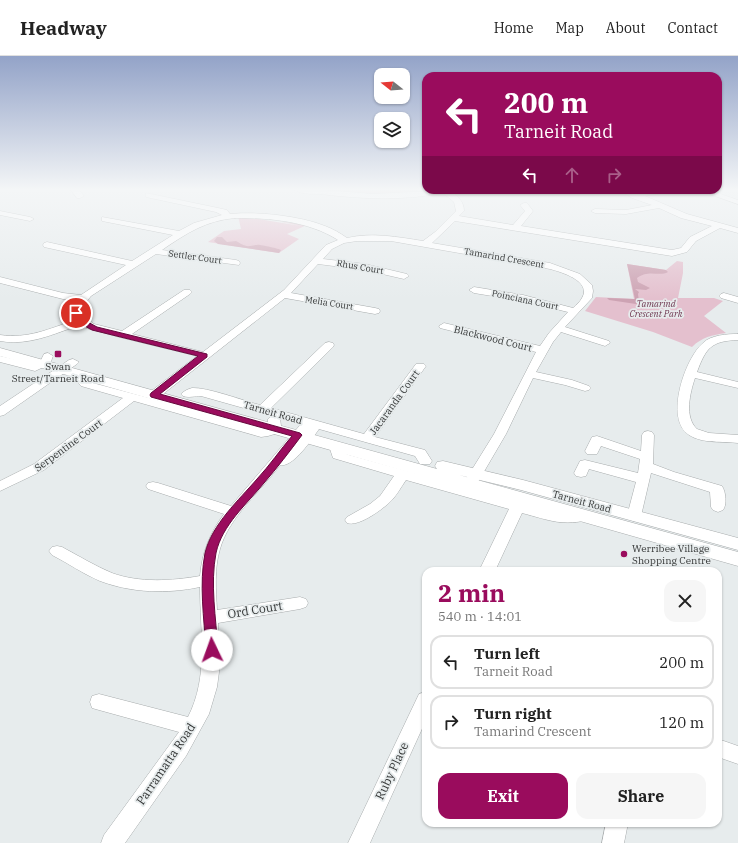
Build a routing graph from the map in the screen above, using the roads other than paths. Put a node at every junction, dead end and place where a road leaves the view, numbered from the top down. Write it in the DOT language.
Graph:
graph roads {
  1 [pos="139,226"];
  2 [pos="196,226"];
  3 [pos="314,226"];
  4 [pos="446,226"];
  5 [pos="501,226"];
  6 [pos="718,226"];
  7 [pos="515,228"];
  8 [pos="738,231"];
  9 [pos="180,234"];
  10 [pos="345,240"];
  11 [pos="47,245"];
  12 [pos="427,245"];
  13 [pos="153,251"];
  14 [pos="678,252"];
  15 [pos="687,258"];
  16 [pos="316,261"];
  17 [pos="236,263"];
  18 [pos="134,264"];
  19 [pos="404,276"];
  20 [pos="0,280"];
  21 [pos="474,290"];
  22 [pos="187,292"];
  23 [pos="283,295"];
  24 [pos="724,296"];
  25 [pos="83,298"];
  26 [pos="738,300"];
  27 [pos="375,311"];
  28 [pos="575,311"];
  29 [pos="81,321"];
  30 [pos="444,326"];
  31 [pos="559,328"];
  32 [pos="123,335"];
  33 [pos="738,337"];
  34 [pos="0,338"];
  35 [pos="605,342"];
  36 [pos="0,343"];
  37 [pos="329,345"];
  38 [pos="543,350"];
  39 [pos="0,352"];
  40 [pos="204,356"];
  41 [pos="0,359"];
  42 [pos="46,360"];
  43 [pos="68,366"];
  44 [pos="420,366"];
  45 [pos="530,374"];
  46 [pos="692,374"];
  47 [pos="86,376"];
  48 [pos="738,384"];
  49 [pos="585,388"];
  50 [pos="159,391"];
  51 [pos="132,397"];
  52 [pos="182,398"];
  53 [pos="263,409"];
  54 [pos="0,412"];
  55 [pos="275,424"];
  56 [pos="305,432"];
  57 [pos="648,435"];
  58 [pos="367,438"];
  59 [pos="738,438"];
  60 [pos="335,446"];
  61 [pos="592,451"];
  62 [pos="646,461"];
  63 [pos="425,462"];
  64 [pos="581,473"];
  65 [pos="403,474"];
  66 [pos="708,476"];
  67 [pos="476,479"];
  68 [pos="643,480"];
  69 [pos="153,486"];
  70 [pos="0,487"];
  71 [pos="717,488"];
  72 [pos="518,506"];
  73 [pos="718,507"];
  74 [pos="233,512"];
  75 [pos="586,516"];
  76 [pos="634,516"];
  77 [pos="352,520"];
  78 [pos="659,530"];
  79 [pos="693,539"];
  80 [pos="738,544"];
  81 [pos="57,551"];
  82 [pos="738,559"];
  83 [pos="489,567"];
  84 [pos="208,580"];
  85 [pos="300,603"];
  86 [pos="210,618"];
  87 [pos="99,702"];
  88 [pos="422,709"];
  89 [pos="192,727"];
  90 [pos="722,749"];
  91 [pos="738,755"];
  92 [pos="616,827"];
  93 [pos="112,843"];
  94 [pos="359,843"];
  95 [pos="613,843"];
  1 -- 9 [label="street"];
  2 -- 9 [label="street"];
  3 -- 10 [label="street"];
  4 -- 12 [label="street"];
  5 -- 7 [label="street"];
  6 -- 8 [label="street"];
  6 -- 14 [label="street"];
  7 -- 14 [label="street"];
  9 -- 13 [label="street"];
  10 -- 12 [label="street, Tamarind Crescent"];
  10 -- 16 [label="street, Tamarind Crescent"];
  11 -- 18 [label="street"];
  12 -- 28 [label="street, Tamarind Crescent"];
  13 -- 17 [label="street, Settler Court"];
  13 -- 18 [label="street"];
  14 -- 15 [label="street"];
  16 -- 19 [label="street, Rhus Court"];
  16 -- 23 [label="street, Tamarind Crescent"];
  18 -- 25 [label="street"];
  20 -- 25 [label="street"];
  21 -- 28 [label="street, Poinciana Court"];
  22 -- 32 [label="street"];
  23 -- 27 [label="street, Melia Court"];
  23 -- 40 [label="street, Tamarind Crescent"];
  24 -- 26 [label="street"];
  25 -- 29 [label="street"];
  28 -- 31 [label="street, Tamarind Crescent"];
  29 -- 32 [label="street"];
  29 -- 34 [label="street"];
  30 -- 38 [label="street, Blackwood Court"];
  31 -- 35 [label="street"];
  31 -- 38 [label="street, Tamarind Crescent"];
  32 -- 40 [label="street"];
  33 -- 46 [label="street"];
  36 -- 42 [label="main road, Tarneit Road"];
  37 -- 53 [label="street"];
  38 -- 45 [label="street, Tamarind Crescent"];
  39 -- 42 [label="main road, Tarneit Road"];
  40 -- 50 [label="street, Tamarind Crescent"];
  41 -- 42 [label="street, Tarneit Road"];
  42 -- 43 [label="main road, Tarneit Road"];
  43 -- 47 [label="main road, Tarneit Road"];
  43 -- 50 [label="main road, Tarneit Road"];
  43 -- 54 [label="street"];
  44 -- 58 [label="street, Jacaranda Court"];
  45 -- 49 [label="street"];
  45 -- 67 [label="street, Tamarind Crescent"];
  46 -- 48 [label="street"];
  46 -- 59 [label="street"];
  47 -- 50 [label="main road, Tarneit Road"];
  47 -- 51 [label="street, Tarneit Road"];
  50 -- 52 [label="main road, Tarneit Road"];
  51 -- 55 [label="street, Tarneit Road"];
  51 -- 70 [label="street, Serpentine Court"];
  52 -- 53 [label="street, Tarneit Road"];
  52 -- 55 [label="main road, Tarneit Road"];
  53 -- 58 [label="street, Tarneit Road"];
  55 -- 56 [label="main road, Tarneit Road"];
  56 -- 60 [label="main road, Tarneit Road"];
  56 -- 63 [label="main road, Tarneit Road"];
  56 -- 74 [label="street, Parramatta Road"];
  57 -- 62 [label="street"];
  58 -- 63 [label="street, Tarneit Road"];
  60 -- 65 [label="street, Tarneit Road"];
  60 -- 67 [label="main road, Tarneit Road"];
  61 -- 62 [label="street"];
  62 -- 68 [label="street"];
  62 -- 71 [label="street"];
  63 -- 67 [label="main road, Tarneit Road"];
  64 -- 68 [label="street"];
  65 -- 72 [label="street, Tarneit Road"];
  65 -- 77 [label="street"];
  66 -- 71 [label="street"];
  67 -- 75 [label="main road, Tarneit Road"];
  67 -- 76 [label="main road, Tarneit Road"];
  68 -- 76 [label="street"];
  69 -- 74 [label="street"];
  71 -- 73 [label="street"];
  72 -- 75 [label="street, Tarneit Road"];
  72 -- 83 [label="street"];
  74 -- 84 [label="street, Parramatta Road"];
  75 -- 78 [label="main road, Tarneit Road"];
  76 -- 78 [label="main road, Tarneit Road"];
  78 -- 79 [label="main road, Tarneit Road"];
  79 -- 80 [label="main road, Tarneit Road"];
  79 -- 82 [label="main road, Tarneit Road"];
  81 -- 84 [label="street"];
  84 -- 86 [label="street, Parramatta Road"];
  85 -- 86 [label="street, Ord Court"];
  86 -- 89 [label="street, Parramatta Road"];
  87 -- 89 [label="street"];
  88 -- 94 [label="street, Ruby Place"];
  89 -- 93 [label="street, Parramatta Road"];
  90 -- 91 [label="street"];
  92 -- 95 [label="street"];
}
